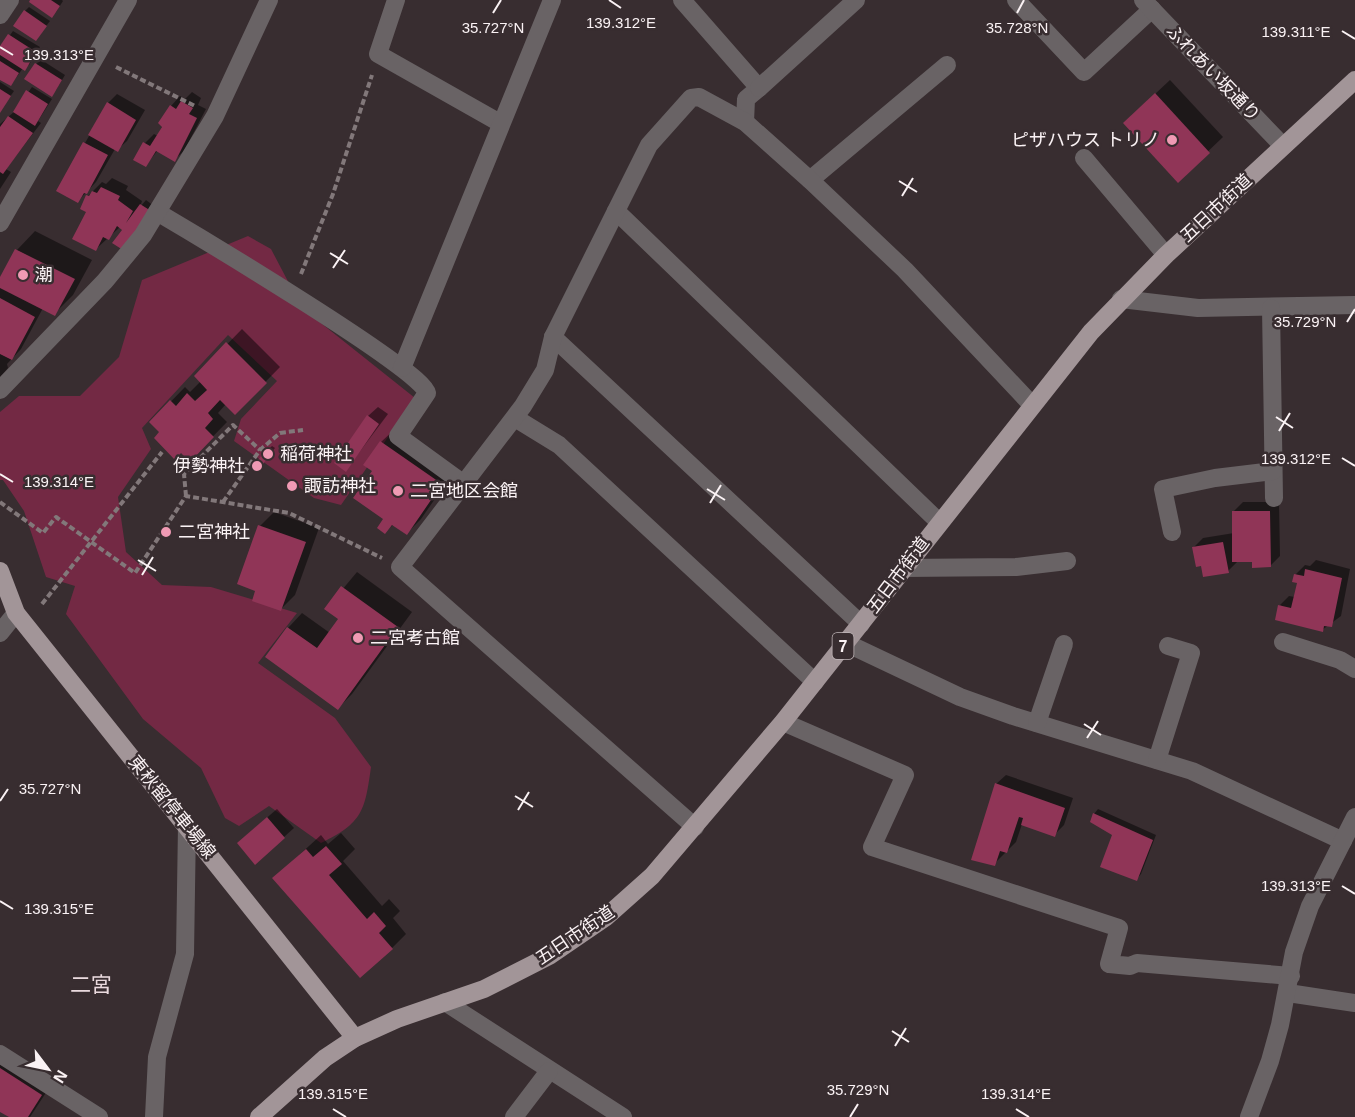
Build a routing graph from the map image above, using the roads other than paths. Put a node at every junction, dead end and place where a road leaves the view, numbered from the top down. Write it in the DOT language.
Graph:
graph roads {
  1 [pos="10,0"];
  2 [pos="128,0"];
  3 [pos="269,0"];
  4 [pos="396,0"];
  5 [pos="552,0"];
  6 [pos="682,0"];
  7 [pos="856,0"];
  8 [pos="1016,0"];
  9 [pos="1148,5"];
  10 [pos="0,15"];
  11 [pos="947,65"];
  12 [pos="1355,80"];
  13 [pos="759,88"];
  14 [pos="745,122"];
  15 [pos="500,123"];
  16 [pos="1283,146"];
  17 [pos="1084,158"];
  18 [pos="810,180"];
  19 [pos="616,211"];
  20 [pos="157,212"];
  21 [pos="0,223"];
  22 [pos="1166,255"];
  23 [pos="1121,299"];
  24 [pos="1355,305"];
  25 [pos="1271,308"];
  26 [pos="553,337"];
  27 [pos="402,368"];
  28 [pos="0,390"];
  29 [pos="1032,405"];
  30 [pos="515,418"];
  31 [pos="1273,471"];
  32 [pos="464,484"];
  33 [pos="1274,498"];
  34 [pos="939,522"];
  35 [pos="1172,532"];
  36 [pos="1067,561"];
  37 [pos="903,568"];
  38 [pos="0,571"];
  39 [pos="16,613"];
  40 [pos="861,624"];
  41 [pos="0,633"];
  42 [pos="1283,642"];
  43 [pos="846,643"];
  44 [pos="1064,644"];
  45 [pos="1168,646"];
  46 [pos="1355,669"];
  47 [pos="815,682"];
  48 [pos="783,722"];
  49 [pos="1037,723"];
  50 [pos="1157,760"];
  51 [pos="1355,817"];
  52 [pos="187,825"];
  53 [pos="694,827"];
  54 [pos="1343,841"];
  55 [pos="1289,985"];
  56 [pos="445,1002"];
  57 [pos="1355,1003"];
  58 [pos="355,1038"];
  59 [pos="0,1054"];
  60 [pos="549,1071"];
  61 [pos="99,1117"];
  62 [pos="154,1117"];
  63 [pos="259,1117"];
  64 [pos="514,1117"];
  65 [pos="623,1117"];
  66 [pos="1249,1117"];
  1 -- 10 [label="street"];
  2 -- 21 [label="street"];
  3 -- 20 [label="street"];
  4 -- 15 [label="street"];
  5 -- 15 [label="street"];
  6 -- 13 [label="street"];
  7 -- 13 [label="street"];
  8 -- 9 [label="street"];
  9 -- 16 [label="street, ふれあい坂通り"];
  11 -- 18 [label="street"];
  12 -- 16 [label="main road, 五日市街道 / 7"];
  13 -- 14 [label="street"];
  14 -- 18 [label="street"];
  14 -- 19 [label="street"];
  15 -- 27 [label="street"];
  16 -- 22 [label="main road, 五日市街道 / 7"];
  17 -- 22 [label="street"];
  18 -- 29 [label="street"];
  19 -- 26 [label="street"];
  19 -- 34 [label="street"];
  20 -- 27 [label="street"];
  20 -- 28 [label="street"];
  22 -- 23 [label="main road, 五日市街道 / 7"];
  23 -- 25 [label="street"];
  23 -- 29 [label="main road, 五日市街道 / 7"];
  24 -- 25 [label="street"];
  25 -- 31 [label="street"];
  26 -- 30 [label="street"];
  26 -- 40 [label="street"];
  27 -- 32 [label="street"];
  29 -- 34 [label="main road, 五日市街道 / 7"];
  30 -- 32 [label="street"];
  30 -- 47 [label="street"];
  31 -- 33 [label="street"];
  31 -- 35 [label="street"];
  32 -- 53 [label="street"];
  34 -- 37 [label="main road, 五日市街道 / 7"];
  36 -- 37 [label="street"];
  37 -- 40 [label="main road, 五日市街道 / 7"];
  38 -- 39 [label="main road, 東秋留停車場線"];
  39 -- 41 [label="street"];
  39 -- 52 [label="main road, 東秋留停車場線"];
  40 -- 43 [label="main road, 五日市街道 / 7"];
  42 -- 46 [label="street"];
  43 -- 47 [label="main road, 五日市街道 / 7"];
  43 -- 49 [label="street"];
  44 -- 49 [label="street"];
  45 -- 50 [label="street"];
  47 -- 48 [label="main road, 五日市街道 / 7"];
  48 -- 53 [label="main road, 五日市街道 / 7"];
  48 -- 55 [label="street"];
  49 -- 50 [label="street"];
  50 -- 54 [label="street"];
  51 -- 54 [label="street"];
  52 -- 58 [label="main road, 東秋留停車場線"];
  52 -- 62 [label="street"];
  53 -- 56 [label="main road, 五日市街道 / 7"];
  54 -- 55 [label="street"];
  55 -- 57 [label="street"];
  55 -- 66 [label="street"];
  56 -- 58 [label="main road, 五日市街道 / 7"];
  56 -- 60 [label="street"];
  58 -- 63 [label="main road, 五日市街道 / 7"];
  59 -- 61 [label="street"];
  60 -- 64 [label="street"];
  60 -- 65 [label="street"];
}
